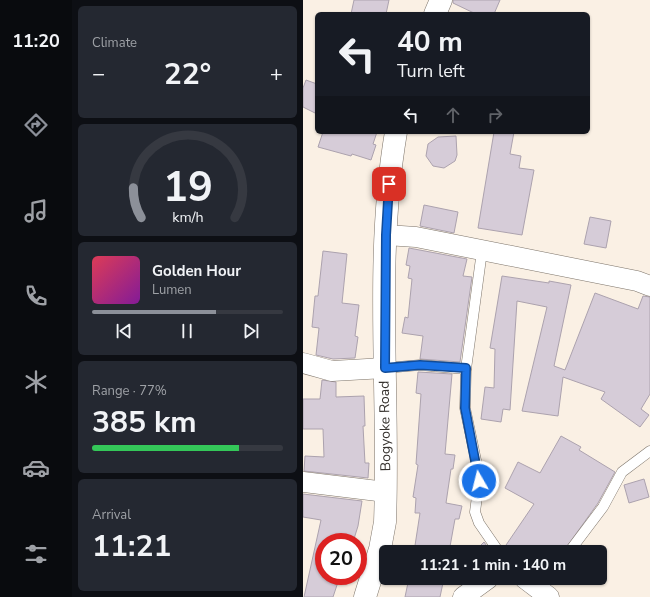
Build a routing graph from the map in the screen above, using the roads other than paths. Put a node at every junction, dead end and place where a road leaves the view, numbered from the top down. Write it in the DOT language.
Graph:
graph roads {
  1 [pos="441,0"];
  2 [pos="436,12"];
  3 [pos="396,134"];
  4 [pos="386,235"];
  5 [pos="482,251"];
  6 [pos="650,286"];
  7 [pos="303,363"];
  8 [pos="385,368"];
  9 [pos="466,368"];
  10 [pos="650,451"];
  11 [pos="303,482"];
  12 [pos="386,492"];
  13 [pos="494,545"];
  14 [pos="574,545"];
  15 [pos="479,585"];
  16 [pos="365,597"];
  17 [pos="463,597"];
  1 -- 2 [label="main road"];
  3 -- 4 [label="main road, Bogyoke Road"];
  4 -- 5 [label="street"];
  4 -- 8 [label="main road, Bogyoke Road"];
  5 -- 6 [label="street"];
  5 -- 9 [label="lane"];
  7 -- 8 [label="street"];
  8 -- 9 [label="lane"];
  8 -- 12 [label="main road, Bogyoke Road"];
  9 -- 13 [label="lane"];
  10 -- 14 [label="lane"];
  11 -- 12 [label="street"];
  12 -- 16 [label="main road, Bogyoke Road"];
  15 -- 17 [label="street"];
}
